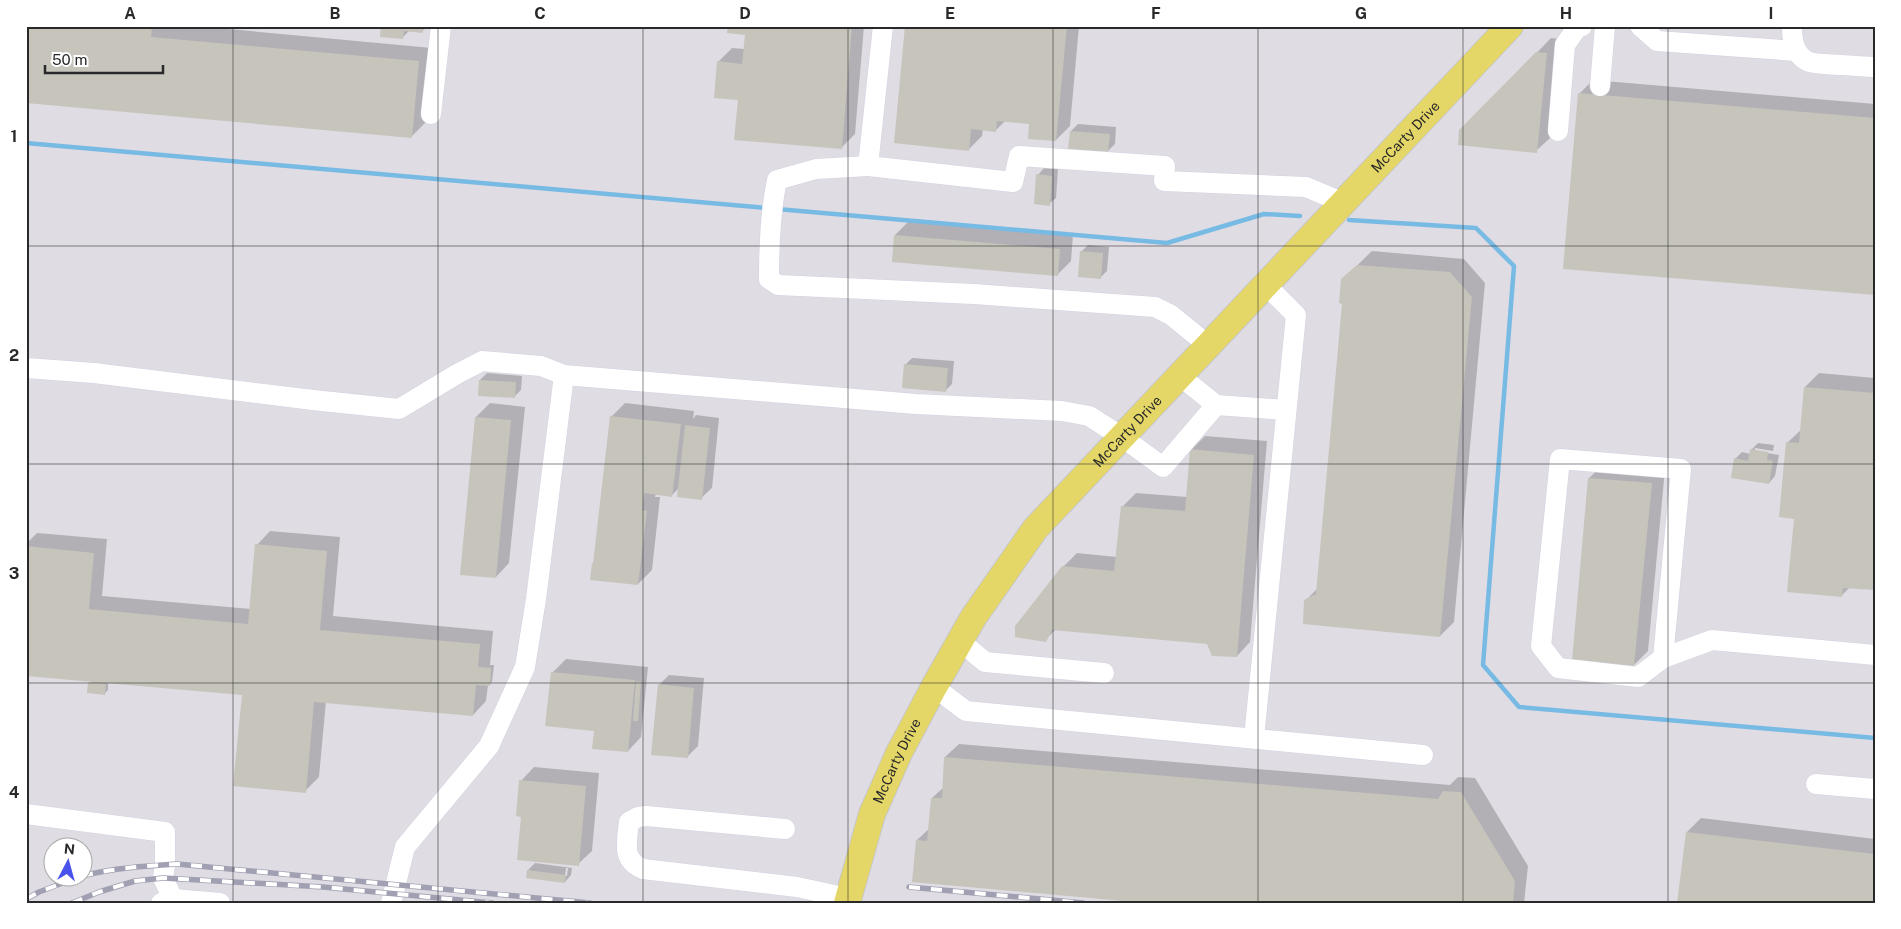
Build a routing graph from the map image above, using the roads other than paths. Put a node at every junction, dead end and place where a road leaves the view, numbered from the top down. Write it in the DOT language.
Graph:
graph roads {
  1 [pos="441,26"];
  2 [pos="883,26"];
  3 [pos="1582,26"];
  4 [pos="1605,26"];
  5 [pos="1640,26"];
  6 [pos="1792,26"];
  7 [pos="1507,27"];
  8 [pos="1796,51"];
  9 [pos="1875,67"];
  10 [pos="1600,86"];
  11 [pos="430,114"];
  12 [pos="1558,131"];
  13 [pos="868,166"];
  14 [pos="1344,203"];
  15 [pos="1266,285"];
  16 [pos="1209,346"];
  17 [pos="26,368"];
  18 [pos="564,375"];
  19 [pos="1180,376"];
  20 [pos="1216,405"];
  21 [pos="1286,410"];
  22 [pos="1122,437"];
  23 [pos="960,641"];
  24 [pos="1875,655"];
  25 [pos="1663,658"];
  26 [pos="1104,672"];
  27 [pos="934,687"];
  28 [pos="1254,738"];
  29 [pos="1423,754"];
  30 [pos="1816,784"];
  31 [pos="1875,789"];
  32 [pos="26,814"];
  33 [pos="785,829"];
  34 [pos="848,900"];
  35 [pos="167,901"];
  36 [pos="220,903"];
  37 [pos="390,903"];
  1 -- 11 [label="lane"];
  2 -- 13 [label="lane"];
  3 -- 12 [label="lane"];
  4 -- 10 [label="lane"];
  5 -- 8 [label="lane"];
  6 -- 8 [label="lane"];
  7 -- 14 [label="main road, McCarty Drive"];
  8 -- 9 [label="lane"];
  13 -- 14 [label="lane"];
  13 -- 16 [label="lane"];
  14 -- 15 [label="main road, McCarty Drive"];
  15 -- 16 [label="main road, McCarty Drive"];
  15 -- 21 [label="lane"];
  16 -- 19 [label="main road, McCarty Drive"];
  17 -- 18 [label="lane"];
  18 -- 22 [label="lane"];
  18 -- 37 [label="lane"];
  19 -- 20 [label="lane"];
  19 -- 22 [label="main road, McCarty Drive"];
  20 -- 21 [label="lane"];
  20 -- 22 [label="lane"];
  21 -- 28 [label="lane"];
  22 -- 23 [label="main road, McCarty Drive"];
  23 -- 26 [label="lane"];
  23 -- 27 [label="main road, McCarty Drive"];
  24 -- 25 [label="lane"];
  25 -- 25 [label="lane"];
  27 -- 28 [label="lane"];
  27 -- 34 [label="main road, McCarty Drive"];
  28 -- 29 [label="lane"];
  30 -- 31 [label="lane"];
  32 -- 35 [label="lane"];
  33 -- 34 [label="lane"];
  35 -- 36 [label="lane"];
}
